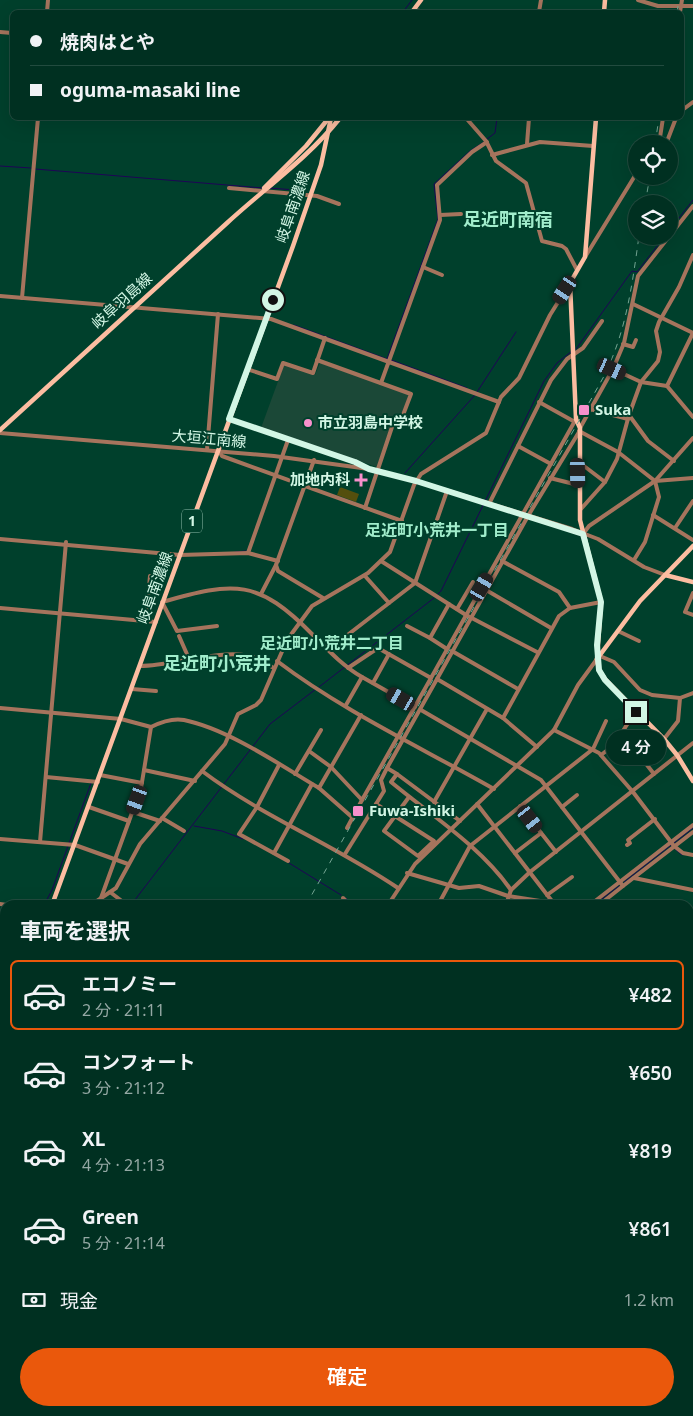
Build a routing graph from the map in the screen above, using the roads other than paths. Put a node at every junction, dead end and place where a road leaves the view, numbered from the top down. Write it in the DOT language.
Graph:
graph roads {
  1 [pos="638,0"];
  2 [pos="682,0"];
  3 [pos="681,6"];
  4 [pos="693,6"];
  5 [pos="680,10"];
  6 [pos="38,120"];
  7 [pos="328,120"];
  8 [pos="330,120"];
  9 [pos="338,120"];
  10 [pos="468,120"];
  11 [pos="529,120"];
  12 [pos="596,120"];
  13 [pos="663,120"];
  14 [pos="675,120"];
  15 [pos="660,135"];
  16 [pos="669,135"];
  17 [pos="326,136"];
  18 [pos="486,142"];
  19 [pos="527,144"];
  20 [pos="593,146"];
  21 [pos="492,155"];
  22 [pos="629,185"];
  23 [pos="229,188"];
  24 [pos="262,192"];
  25 [pos="310,196"];
  26 [pos="339,204"];
  27 [pos="693,206"];
  28 [pos="461,214"];
  29 [pos="440,216"];
  30 [pos="693,255"];
  31 [pos="585,257"];
  32 [pos="423,267"];
  33 [pos="577,270"];
  34 [pos="442,274"];
  35 [pos="570,283"];
  36 [pos="0,296"];
  37 [pos="22,298"];
  38 [pos="633,304"];
  39 [pos="134,308"];
  40 [pos="218,314"];
  41 [pos="661,317"];
  42 [pos="266,318"];
  43 [pos="602,321"];
  44 [pos="693,333"];
  45 [pos="325,338"];
  46 [pos="636,340"];
  47 [pos="623,344"];
  48 [pos="574,352"];
  49 [pos="318,360"];
  50 [pos="389,361"];
  51 [pos="247,368"];
  52 [pos="612,369"];
  53 [pos="642,382"];
  54 [pos="381,383"];
  55 [pos="667,386"];
  56 [pos="499,402"];
  57 [pos="539,402"];
  58 [pos="590,409"];
  59 [pos="628,417"];
  60 [pos="693,417"];
  61 [pos="229,419"];
  62 [pos="576,420"];
  63 [pos="579,430"];
  64 [pos="0,431"];
  65 [pos="693,438"];
  66 [pos="288,440"];
  67 [pos="518,446"];
  68 [pos="208,450"];
  69 [pos="218,451"];
  70 [pos="618,452"];
  71 [pos="283,457"];
  72 [pos="314,460"];
  73 [pos="674,461"];
  74 [pos="578,462"];
  75 [pos="552,464"];
  76 [pos="369,469"];
  77 [pos="378,471"];
  78 [pos="275,476"];
  79 [pos="550,478"];
  80 [pos="693,478"];
  81 [pos="416,481"];
  82 [pos="655,481"];
  83 [pos="605,482"];
  84 [pos="578,485"];
  85 [pos="304,486"];
  86 [pos="447,491"];
  87 [pos="693,501"];
  88 [pos="489,504"];
  89 [pos="365,508"];
  90 [pos="579,511"];
  91 [pos="526,515"];
  92 [pos="654,515"];
  93 [pos="402,521"];
  94 [pos="675,528"];
  95 [pos="583,534"];
  96 [pos="0,539"];
  97 [pos="693,540"];
  98 [pos="66,544"];
  99 [pos="693,546"];
  100 [pos="248,553"];
  101 [pos="180,555"];
  102 [pos="634,560"];
  103 [pos="381,561"];
  104 [pos="502,561"];
  105 [pos="277,563"];
  106 [pos="665,575"];
  107 [pos="150,576"];
  108 [pos="365,576"];
  109 [pos="473,582"];
  110 [pos="693,582"];
  111 [pos="415,583"];
  112 [pos="486,590"];
  113 [pos="693,593"];
  114 [pos="261,594"];
  115 [pos="323,598"];
  116 [pos="162,602"];
  117 [pos="601,602"];
  118 [pos="389,603"];
  119 [pos="449,604"];
  120 [pos="0,608"];
  121 [pos="570,608"];
  122 [pos="457,609"];
  123 [pos="61,614"];
  124 [pos="693,615"];
  125 [pos="468,616"];
  126 [pos="146,620"];
  127 [pos="156,622"];
  128 [pos="301,623"];
  129 [pos="217,626"];
  130 [pos="407,626"];
  131 [pos="551,628"];
  132 [pos="618,631"];
  133 [pos="179,636"];
  134 [pos="430,638"];
  135 [pos="639,641"];
  136 [pos="328,650"];
  137 [pos="450,650"];
  138 [pos="537,652"];
  139 [pos="389,654"];
  140 [pos="598,657"];
  141 [pos="190,661"];
  142 [pos="277,661"];
  143 [pos="140,666"];
  144 [pos="274,668"];
  145 [pos="348,668"];
  146 [pos="362,677"];
  147 [pos="431,678"];
  148 [pos="437,679"];
  149 [pos="373,683"];
  150 [pos="132,689"];
  151 [pos="518,689"];
  152 [pos="156,692"];
  153 [pos="693,693"];
  154 [pos="680,698"];
  155 [pos="346,706"];
  156 [pos="415,707"];
  157 [pos="0,708"];
  158 [pos="487,709"];
  159 [pos="421,710"];
  160 [pos="636,712"];
  161 [pos="51,713"];
  162 [pos="361,715"];
  163 [pos="503,718"];
  164 [pos="121,719"];
  165 [pos="606,721"];
  166 [pos="151,727"];
  167 [pos="321,730"];
  168 [pos="554,730"];
  169 [pos="622,733"];
  170 [pos="398,735"];
  171 [pos="228,736"];
  172 [pos="403,738"];
  173 [pos="470,738"];
  174 [pos="664,739"];
  175 [pos="693,744"];
  176 [pos="538,747"];
  177 [pos="593,749"];
  178 [pos="309,751"];
  179 [pos="601,754"];
  180 [pos="678,755"];
  181 [pos="280,765"];
  182 [pos="518,765"];
  183 [pos="332,767"];
  184 [pos="454,767"];
  185 [pos="387,768"];
  186 [pos="144,770"];
  187 [pos="693,770"];
  188 [pos="202,772"];
  189 [pos="295,774"];
  190 [pos="396,774"];
  191 [pos="654,774"];
  192 [pos="688,774"];
  193 [pos="100,775"];
  194 [pos="46,777"];
  195 [pos="194,780"];
  196 [pos="693,781"];
  197 [pos="98,782"];
  198 [pos="142,783"];
  199 [pos="312,784"];
  200 [pos="546,786"];
  201 [pos="319,788"];
  202 [pos="494,789"];
  203 [pos="633,792"];
  204 [pos="577,795"];
  205 [pos="409,797"];
  206 [pos="362,800"];
  207 [pos="434,802"];
  208 [pos="376,804"];
  209 [pos="477,804"];
  210 [pos="520,806"];
  211 [pos="89,807"];
  212 [pos="257,807"];
  213 [pos="562,807"];
  214 [pos="133,812"];
  215 [pos="397,816"];
  216 [pos="353,818"];
  217 [pos="161,819"];
  218 [pos="655,819"];
  219 [pos="129,821"];
  220 [pos="460,821"];
  221 [pos="290,825"];
  222 [pos="693,825"];
  223 [pos="494,826"];
  224 [pos="347,828"];
  225 [pos="451,830"];
  226 [pos="184,831"];
  227 [pos="693,832"];
  228 [pos="541,833"];
  229 [pos="581,833"];
  230 [pos="0,839"];
  231 [pos="40,842"];
  232 [pos="673,844"];
  233 [pos="627,845"];
  234 [pos="75,846"];
  235 [pos="470,846"];
  236 [pos="515,852"];
  237 [pos="556,852"];
  238 [pos="274,853"];
  239 [pos="345,854"];
  240 [pos="693,855"];
  241 [pos="116,860"];
  242 [pos="288,861"];
  243 [pos="128,864"];
  244 [pos="530,872"];
  245 [pos="407,873"];
  246 [pos="572,876"];
  247 [pos="634,878"];
  248 [pos="620,882"];
  249 [pos="447,884"];
  250 [pos="623,886"];
  251 [pos="398,888"];
  252 [pos="511,890"];
  253 [pos="693,890"];
  254 [pos="110,892"];
  255 [pos="547,895"];
  256 [pos="508,896"];
  257 [pos="101,899"];
  258 [pos="54,900"];
  259 [pos="119,900"];
  260 [pos="391,900"];
  261 [pos="440,900"];
  262 [pos="507,900"];
  263 [pos="531,900"];
  264 [pos="551,900"];
  265 [pos="597,900"];
  266 [pos="605,900"];
  267 [pos="443,1416"];
  268 [pos="487,1416"];
  1 -- 3 [label="street"];
  2 -- 3 [label="street"];
  3 -- 4 [label="street"];
  3 -- 5 [label="street"];
  6 -- 37 [label="street"];
  7 -- 24 [label="main road, 岐阜羽島線"];
  8 -- 17 [label="main road, 岐阜南濃線 / 1"];
  9 -- 17 [label="main road, 岐阜南濃線 / 1"];
  10 -- 18 [label="street"];
  11 -- 19 [label="street"];
  12 -- 20 [label="main road"];
  13 -- 15 [label="street"];
  14 -- 16 [label="street"];
  17 -- 24 [label="main road, 岐阜羽島線"];
  17 -- 25 [label="main road, 岐阜南濃線 / 1"];
  18 -- 21 [label="street"];
  18 -- 29 [label="street"];
  19 -- 20 [label="street"];
  19 -- 21 [label="street"];
  20 -- 31 [label="main road"];
  21 -- 33 [label="street"];
  22 -- 31 [label="street"];
  23 -- 24 [label="street"];
  24 -- 25 [label="street"];
  24 -- 39 [label="main road, 岐阜羽島線"];
  25 -- 26 [label="street"];
  25 -- 42 [label="main road, 岐阜南濃線 / 1"];
  27 -- 38 [label="street"];
  28 -- 29 [label="street"];
  29 -- 32 [label="street"];
  30 -- 41 [label="street"];
  31 -- 33 [label="main road"];
  32 -- 34 [label="street"];
  32 -- 50 [label="street"];
  33 -- 35 [label="main road"];
  35 -- 48 [label="main road"];
  35 -- 56 [label="street"];
  36 -- 37 [label="street"];
  37 -- 39 [label="street"];
  38 -- 41 [label="street"];
  38 -- 47 [label="street"];
  39 -- 40 [label="street"];
  39 -- 64 [label="main road, 岐阜羽島線"];
  40 -- 42 [label="street"];
  40 -- 68 [label="street"];
  41 -- 44 [label="street"];
  41 -- 53 [label="street"];
  42 -- 45 [label="street"];
  42 -- 51 [label="main road, 岐阜南濃線 / 1"];
  43 -- 48 [label="street"];
  44 -- 55 [label="street"];
  45 -- 49 [label="street"];
  45 -- 50 [label="street"];
  46 -- 47 [label="street"];
  47 -- 52 [label="street"];
  48 -- 57 [label="street"];
  48 -- 62 [label="main road"];
  49 -- 51 [label="street"];
  49 -- 54 [label="street"];
  50 -- 54 [label="street"];
  50 -- 56 [label="street"];
  51 -- 61 [label="main road, 岐阜南濃線 / 1"];
  52 -- 53 [label="street"];
  52 -- 58 [label="street"];
  53 -- 55 [label="street"];
  53 -- 59 [label="street"];
  54 -- 77 [label="street"];
  55 -- 60 [label="street"];
  56 -- 81 [label="street"];
  57 -- 62 [label="street"];
  57 -- 67 [label="street"];
  58 -- 59 [label="street"];
  58 -- 63 [label="street"];
  59 -- 70 [label="street"];
  59 -- 73 [label="street"];
  61 -- 66 [label="street"];
  61 -- 69 [label="main road, 岐阜南濃線 / 1"];
  62 -- 63 [label="main road"];
  62 -- 75 [label="street"];
  63 -- 70 [label="street"];
  63 -- 74 [label="main road"];
  63 -- 79 [label="street"];
  64 -- 68 [label="street, 大垣江南線"];
  65 -- 73 [label="street"];
  66 -- 71 [label="street"];
  66 -- 76 [label="street"];
  67 -- 75 [label="street"];
  67 -- 88 [label="street"];
  68 -- 69 [label="street, 大垣江南線"];
  69 -- 71 [label="street, 大垣江南線"];
  69 -- 78 [label="street"];
  69 -- 101 [label="main road, 岐阜南濃線 / 1"];
  70 -- 82 [label="street"];
  70 -- 83 [label="street"];
  71 -- 72 [label="street, 大垣江南線"];
  71 -- 78 [label="street"];
  72 -- 76 [label="street, 大垣江南線"];
  72 -- 85 [label="street"];
  73 -- 82 [label="street"];
  74 -- 83 [label="street"];
  74 -- 84 [label="main road"];
  75 -- 91 [label="street"];
  76 -- 77 [label="street, 大垣江南線"];
  77 -- 81 [label="street, 大垣江南線"];
  77 -- 89 [label="street"];
  78 -- 85 [label="street"];
  78 -- 100 [label="street"];
  79 -- 84 [label="street"];
  79 -- 91 [label="street"];
  80 -- 82 [label="street"];
  81 -- 86 [label="street, 大垣江南線"];
  81 -- 93 [label="street"];
  82 -- 92 [label="street"];
  82 -- 95 [label="street"];
  83 -- 90 [label="street"];
  84 -- 90 [label="main road"];
  85 -- 89 [label="street"];
  85 -- 105 [label="street"];
  86 -- 88 [label="street, 大垣江南線"];
  86 -- 111 [label="street"];
  87 -- 94 [label="street"];
  88 -- 91 [label="street, 大垣江南線"];
  89 -- 93 [label="street"];
  90 -- 95 [label="main road"];
  91 -- 95 [label="street, 大垣江南線"];
  91 -- 104 [label="street"];
  91 -- 125 [label="street"];
  92 -- 94 [label="street"];
  92 -- 102 [label="street"];
  93 -- 103 [label="street"];
  94 -- 97 [label="street"];
  95 -- 102 [label="street, 大垣江南線"];
  95 -- 117 [label="main road"];
  96 -- 98 [label="street"];
  98 -- 101 [label="street"];
  98 -- 123 [label="street"];
  99 -- 106 [label="main road"];
  100 -- 101 [label="street"];
  100 -- 105 [label="street"];
  101 -- 116 [label="main road, 岐阜南濃線 / 1"];
  102 -- 106 [label="street, 大垣江南線"];
  103 -- 108 [label="street"];
  103 -- 111 [label="street"];
  104 -- 112 [label="street"];
  104 -- 121 [label="street"];
  105 -- 114 [label="street"];
  105 -- 115 [label="street"];
  106 -- 110 [label="main road"];
  106 -- 132 [label="main road"];
  107 -- 126 [label="street"];
  108 -- 115 [label="street"];
  108 -- 118 [label="street"];
  109 -- 122 [label="street"];
  111 -- 118 [label="street"];
  111 -- 119 [label="street"];
  112 -- 125 [label="street"];
  112 -- 131 [label="street"];
  113 -- 124 [label="street"];
  114 -- 116 [label="street"];
  114 -- 128 [label="street"];
  115 -- 128 [label="street"];
  116 -- 127 [label="main road, 岐阜南濃線 / 1"];
  116 -- 129 [label="street"];
  117 -- 121 [label="street"];
  117 -- 140 [label="main road"];
  118 -- 136 [label="street"];
  119 -- 122 [label="street"];
  119 -- 134 [label="street"];
  120 -- 123 [label="street"];
  121 -- 131 [label="street"];
  122 -- 125 [label="street"];
  123 -- 126 [label="street"];
  123 -- 161 [label="street"];
  125 -- 137 [label="street"];
  125 -- 138 [label="street"];
  126 -- 127 [label="street"];
  127 -- 143 [label="main road, 岐阜南濃線 / 1"];
  128 -- 136 [label="street"];
  128 -- 142 [label="street"];
  130 -- 134 [label="street"];
  131 -- 138 [label="street"];
  132 -- 135 [label="street"];
  132 -- 140 [label="main road"];
  133 -- 141 [label="street"];
  134 -- 137 [label="street"];
  136 -- 145 [label="street"];
  137 -- 147 [label="street"];
  137 -- 148 [label="street"];
  137 -- 151 [label="street"];
  138 -- 151 [label="street"];
  139 -- 145 [label="street"];
  139 -- 147 [label="street"];
  139 -- 149 [label="street"];
  140 -- 154 [label="street"];
  140 -- 160 [label="main road"];
  140 -- 168 [label="street"];
  141 -- 143 [label="street"];
  141 -- 144 [label="street"];
  142 -- 144 [label="street"];
  142 -- 155 [label="street"];
  143 -- 150 [label="main road, 岐阜南濃線 / 1"];
  144 -- 171 [label="street"];
  145 -- 146 [label="street"];
  146 -- 149 [label="street"];
  146 -- 155 [label="street"];
  147 -- 156 [label="street"];
  148 -- 158 [label="street"];
  148 -- 172 [label="street"];
  149 -- 156 [label="street"];
  150 -- 152 [label="street"];
  150 -- 164 [label="main road, 岐阜南濃線 / 1"];
  151 -- 163 [label="street"];
  153 -- 154 [label="street"];
  154 -- 174 [label="street"];
  155 -- 162 [label="street"];
  156 -- 170 [label="street"];
  157 -- 161 [label="street"];
  158 -- 163 [label="street"];
  158 -- 173 [label="street"];
  159 -- 173 [label="street"];
  160 -- 169 [label="street"];
  160 -- 174 [label="main road"];
  161 -- 164 [label="street"];
  161 -- 194 [label="street"];
  162 -- 170 [label="street"];
  162 -- 183 [label="street"];
  163 -- 176 [label="street"];
  164 -- 166 [label="street"];
  164 -- 193 [label="main road, 岐阜南濃線 / 1"];
  165 -- 177 [label="street"];
  166 -- 171 [label="street"];
  166 -- 186 [label="street"];
  167 -- 178 [label="street"];
  168 -- 176 [label="street"];
  168 -- 177 [label="street"];
  169 -- 179 [label="street"];
  169 -- 191 [label="street"];
  170 -- 172 [label="street"];
  170 -- 206 [label="street"];
  171 -- 181 [label="street"];
  171 -- 188 [label="street"];
  172 -- 184 [label="street"];
  172 -- 185 [label="street"];
  173 -- 182 [label="street"];
  173 -- 184 [label="street"];
  174 -- 180 [label="main road"];
  175 -- 180 [label="street"];
  176 -- 182 [label="street"];
  177 -- 179 [label="street"];
  177 -- 200 [label="street"];
  178 -- 183 [label="street"];
  178 -- 189 [label="street"];
  179 -- 203 [label="street"];
  180 -- 191 [label="street"];
  180 -- 192 [label="main road"];
  181 -- 189 [label="street"];
  181 -- 212 [label="street"];
  182 -- 200 [label="street"];
  182 -- 202 [label="street"];
  183 -- 201 [label="street"];
  183 -- 206 [label="street"];
  184 -- 202 [label="street"];
  184 -- 207 [label="street"];
  185 -- 190 [label="street"];
  185 -- 208 [label="street"];
  186 -- 195 [label="street"];
  186 -- 198 [label="street"];
  187 -- 192 [label="street"];
  188 -- 195 [label="street"];
  188 -- 212 [label="street"];
  189 -- 199 [label="street"];
  190 -- 205 [label="street"];
  190 -- 207 [label="street"];
  191 -- 203 [label="street"];
  192 -- 196 [label="main road"];
  193 -- 197 [label="main road, 岐阜南濃線 / 1"];
  193 -- 198 [label="street"];
  194 -- 197 [label="street"];
  194 -- 231 [label="street"];
  195 -- 217 [label="street"];
  197 -- 211 [label="main road, 岐阜南濃線 / 1"];
  198 -- 214 [label="street"];
  199 -- 201 [label="street"];
  199 -- 221 [label="street"];
  200 -- 210 [label="street"];
  200 -- 213 [label="street"];
  201 -- 216 [label="street"];
  202 -- 209 [label="street"];
  203 -- 218 [label="street"];
  203 -- 229 [label="street"];
  204 -- 213 [label="street"];
  205 -- 215 [label="street"];
  205 -- 225 [label="street"];
  206 -- 216 [label="street"];
  207 -- 220 [label="street"];
  208 -- 215 [label="street"];
  208 -- 239 [label="street"];
  209 -- 220 [label="street"];
  209 -- 223 [label="street"];
  210 -- 223 [label="street"];
  210 -- 228 [label="street"];
  211 -- 219 [label="street"];
  211 -- 234 [label="main road, 岐阜南濃線 / 1"];
  212 -- 221 [label="street"];
  212 -- 238 [label="street"];
  213 -- 229 [label="street"];
  214 -- 217 [label="street"];
  214 -- 219 [label="street"];
  215 -- 215 [label="street"];
  216 -- 224 [label="street"];
  217 -- 226 [label="street"];
  217 -- 243 [label="street"];
  218 -- 232 [label="street"];
  218 -- 233 [label="street"];
  219 -- 241 [label="street"];
  220 -- 225 [label="street"];
  221 -- 238 [label="street"];
  221 -- 239 [label="street"];
  222 -- 232 [label="street"];
  223 -- 235 [label="street"];
  223 -- 236 [label="street"];
  225 -- 235 [label="street"];
  225 -- 245 [label="street"];
  227 -- 232 [label="street"];
  228 -- 236 [label="street"];
  228 -- 237 [label="street"];
  229 -- 237 [label="street"];
  229 -- 248 [label="street"];
  230 -- 231 [label="street"];
  231 -- 234 [label="street"];
  232 -- 240 [label="street"];
  232 -- 247 [label="street"];
  232 -- 248 [label="street"];
  234 -- 241 [label="street"];
  234 -- 258 [label="main road, 岐阜南濃線 / 1"];
  235 -- 249 [label="street"];
  235 -- 252 [label="street"];
  236 -- 244 [label="street"];
  237 -- 244 [label="street"];
  238 -- 242 [label="street"];
  239 -- 251 [label="street"];
  241 -- 243 [label="street"];
  241 -- 257 [label="street"];
  243 -- 254 [label="street"];
  244 -- 252 [label="street"];
  244 -- 255 [label="street"];
  245 -- 249 [label="street"];
  245 -- 251 [label="street"];
  246 -- 255 [label="street"];
  247 -- 250 [label="street"];
  247 -- 253 [label="street"];
  248 -- 250 [label="street"];
  248 -- 265 [label="street"];
  249 -- 256 [label="street"];
  249 -- 261 [label="street"];
  250 -- 266 [label="street"];
  251 -- 260 [label="street"];
  252 -- 256 [label="street"];
  254 -- 257 [label="street"];
  254 -- 259 [label="street"];
  255 -- 264 [label="street"];
  256 -- 262 [label="street"];
  256 -- 263 [label="street"];
  267 -- 268 [label="street"];
}
